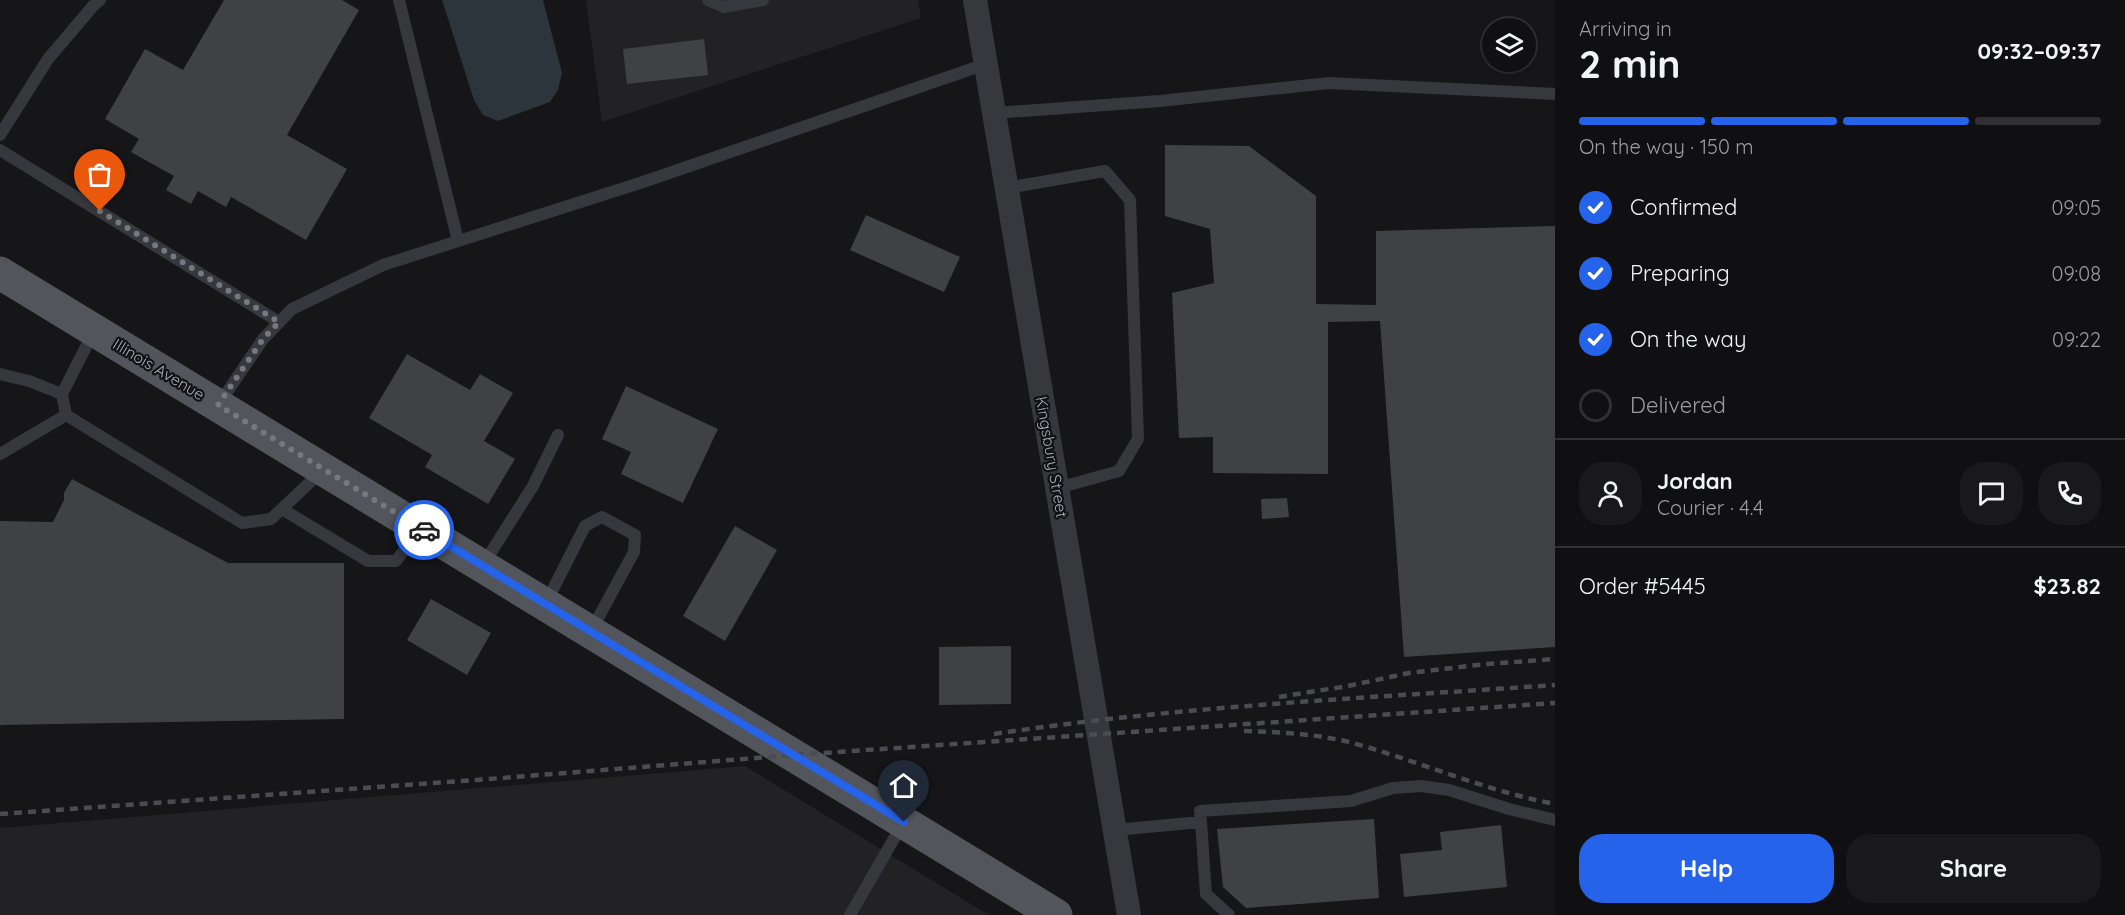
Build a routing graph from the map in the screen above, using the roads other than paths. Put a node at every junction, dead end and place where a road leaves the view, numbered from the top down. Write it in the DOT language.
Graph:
graph roads {
  1 [pos="100,0"];
  2 [pos="399,0"];
  3 [pos="708,0"];
  4 [pos="763,0"];
  5 [pos="975,0"];
  6 [pos="986,64"];
  7 [pos="1555,94"];
  8 [pos="994,113"];
  9 [pos="0,135"];
  10 [pos="0,150"];
  11 [pos="1007,188"];
  12 [pos="458,241"];
  13 [pos="0,273"];
  14 [pos="279,322"];
  15 [pos="95,330"];
  16 [pos="0,374"];
  17 [pos="62,394"];
  18 [pos="218,405"];
  19 [pos="66,415"];
  20 [pos="558,435"];
  21 [pos="0,454"];
  22 [pos="324,470"];
  23 [pos="1058,488"];
  24 [pos="282,509"];
  25 [pos="421,528"];
  26 [pos="483,566"];
  27 [pos="545,604"];
  28 [pos="591,632"];
  29 [pos="1555,819"];
  30 [pos="904,822"];
  31 [pos="1201,822"];
  32 [pos="1115,830"];
  33 [pos="850,915"];
  34 [pos="1056,915"];
  35 [pos="1129,915"];
  36 [pos="1229,915"];
  1 -- 9 [label="lane"];
  2 -- 12 [label="lane"];
  3 -- 4 [label="lane"];
  5 -- 6 [label="street, Kingsbury Street"];
  6 -- 8 [label="street, Kingsbury Street"];
  6 -- 12 [label="lane"];
  7 -- 8 [label="lane"];
  8 -- 11 [label="street, Kingsbury Street"];
  10 -- 14 [label="lane"];
  11 -- 23 [label="street, Kingsbury Street"];
  11 -- 23 [label="lane"];
  12 -- 14 [label="lane"];
  13 -- 15 [label="main road, Illinois Avenue"];
  14 -- 18 [label="lane"];
  15 -- 17 [label="lane"];
  15 -- 18 [label="main road, Illinois Avenue"];
  16 -- 17 [label="lane"];
  17 -- 19 [label="lane"];
  18 -- 22 [label="main road, Illinois Avenue"];
  19 -- 21 [label="lane"];
  19 -- 24 [label="lane"];
  20 -- 26 [label="lane"];
  22 -- 24 [label="lane"];
  22 -- 25 [label="main road, Illinois Avenue"];
  23 -- 32 [label="street, Kingsbury Street"];
  24 -- 25 [label="lane"];
  25 -- 26 [label="main road, Illinois Avenue"];
  26 -- 27 [label="main road, Illinois Avenue"];
  27 -- 28 [label="main road, Illinois Avenue"];
  27 -- 28 [label="lane"];
  28 -- 30 [label="main road, Illinois Avenue"];
  29 -- 31 [label="lane"];
  30 -- 33 [label="lane"];
  30 -- 34 [label="main road, Illinois Avenue"];
  31 -- 32 [label="lane"];
  31 -- 36 [label="lane"];
  32 -- 35 [label="street, Kingsbury Street"];
}
